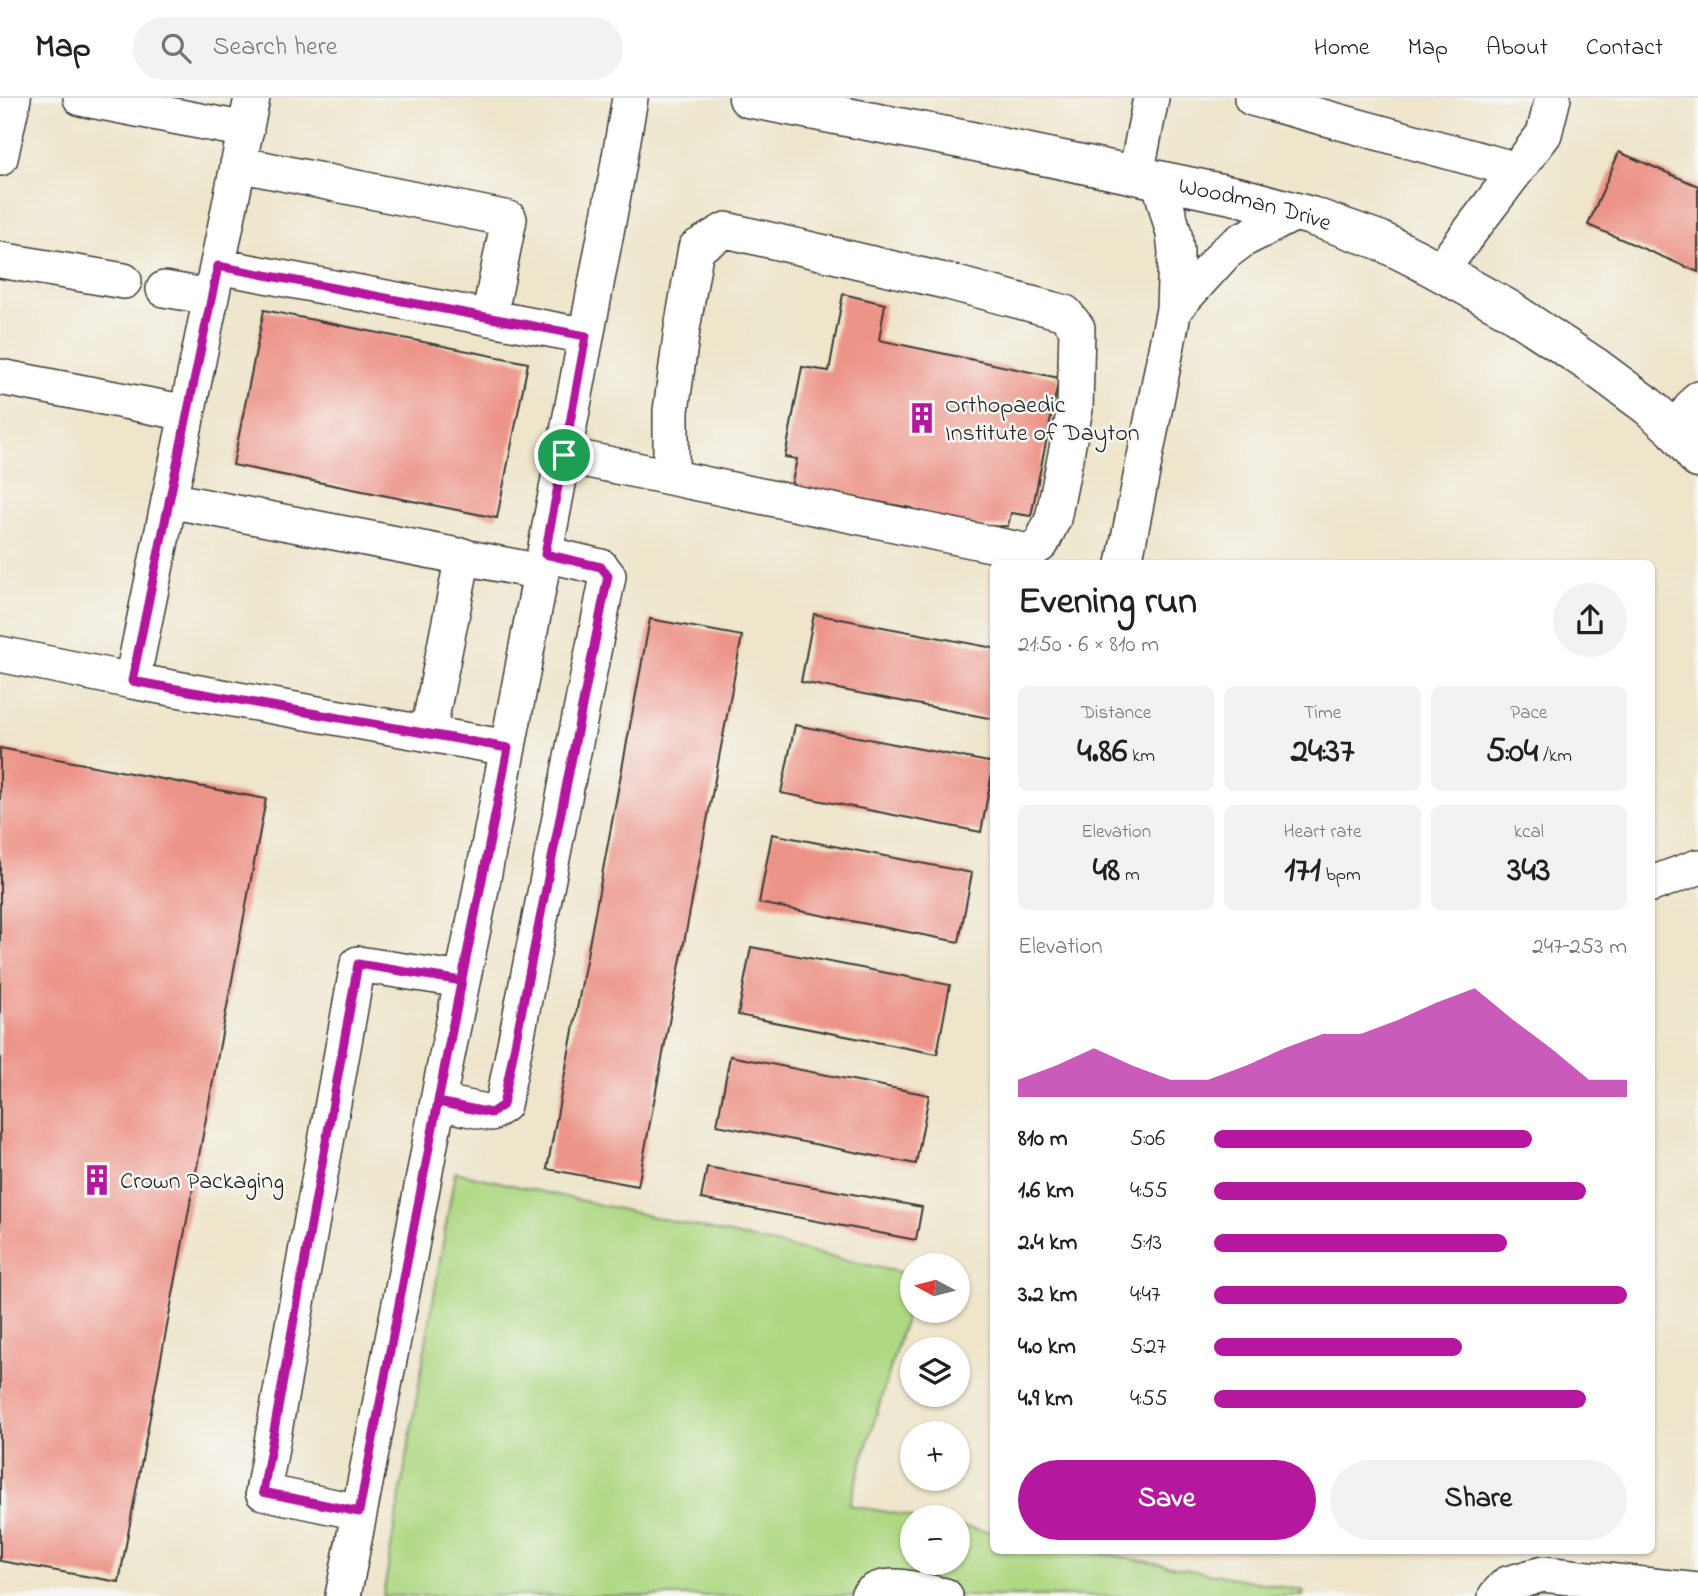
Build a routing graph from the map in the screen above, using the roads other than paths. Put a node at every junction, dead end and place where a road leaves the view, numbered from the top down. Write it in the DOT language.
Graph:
graph roads {
  1 [pos="13,98"];
  2 [pos="81,98"];
  3 [pos="630,98"];
  4 [pos="748,98"];
  5 [pos="1151,98"];
  6 [pos="1252,98"];
  7 [pos="1553,98"];
  8 [pos="249,114"];
  9 [pos="0,158"];
  10 [pos="238,164"];
  11 [pos="1517,170"];
  12 [pos="1147,177"];
  13 [pos="1297,212"];
  14 [pos="0,260"];
  15 [pos="1440,271"];
  16 [pos="124,281"];
  17 [pos="214,281"];
  18 [pos="164,289"];
  19 [pos="1174,309"];
  20 [pos="489,318"];
  21 [pos="586,336"];
  22 [pos="0,377"];
  23 [pos="1698,399"];
  24 [pos="187,413"];
  25 [pos="1687,445"];
  26 [pos="564,455"];
  27 [pos="671,477"];
  28 [pos="169,500"];
  29 [pos="463,556"];
  30 [pos="1125,560"];
  31 [pos="543,563"];
  32 [pos="0,654"];
  33 [pos="132,681"];
  34 [pos="428,733"];
  35 [pos="508,748"];
  36 [pos="1698,867"];
  37 [pos="1655,883"];
  38 [pos="462,981"];
  39 [pos="438,1102"];
  40 [pos="359,1512"];
  41 [pos="1698,1591"];
  42 [pos="343,1596"];
  43 [pos="868,1596"];
  44 [pos="944,1596"];
  45 [pos="1496,1596"];
  1 -- 9 [label="street"];
  2 -- 8 [label="street"];
  3 -- 21 [label="street"];
  4 -- 12 [label="main road, Woodman Drive"];
  5 -- 12 [label="street"];
  6 -- 11 [label="street"];
  7 -- 11 [label="street"];
  8 -- 10 [label="street"];
  10 -- 17 [label="street"];
  10 -- 20 [label="street"];
  11 -- 15 [label="street"];
  12 -- 13 [label="main road, Woodman Drive"];
  12 -- 19 [label="street"];
  13 -- 15 [label="main road, Woodman Drive"];
  13 -- 19 [label="street"];
  14 -- 16 [label="street"];
  15 -- 25 [label="main road, Woodman Drive"];
  17 -- 18 [label="street"];
  17 -- 20 [label="street"];
  17 -- 24 [label="street"];
  19 -- 30 [label="street"];
  20 -- 21 [label="street"];
  21 -- 26 [label="street"];
  22 -- 24 [label="street"];
  23 -- 25 [label="street"];
  24 -- 28 [label="street"];
  26 -- 27 [label="street"];
  26 -- 31 [label="street"];
  27 -- 27 [label="street"];
  28 -- 29 [label="street"];
  28 -- 33 [label="street"];
  29 -- 31 [label="street"];
  29 -- 34 [label="street"];
  31 -- 35 [label="street"];
  31 -- 39 [label="street"];
  32 -- 33 [label="street"];
  33 -- 34 [label="street"];
  34 -- 35 [label="street"];
  35 -- 38 [label="street"];
  36 -- 37 [label="street"];
  38 -- 39 [label="street"];
  38 -- 40 [label="street"];
  39 -- 40 [label="street"];
  40 -- 42 [label="street"];
  41 -- 45 [label="street"];
  43 -- 44 [label="street"];
}
